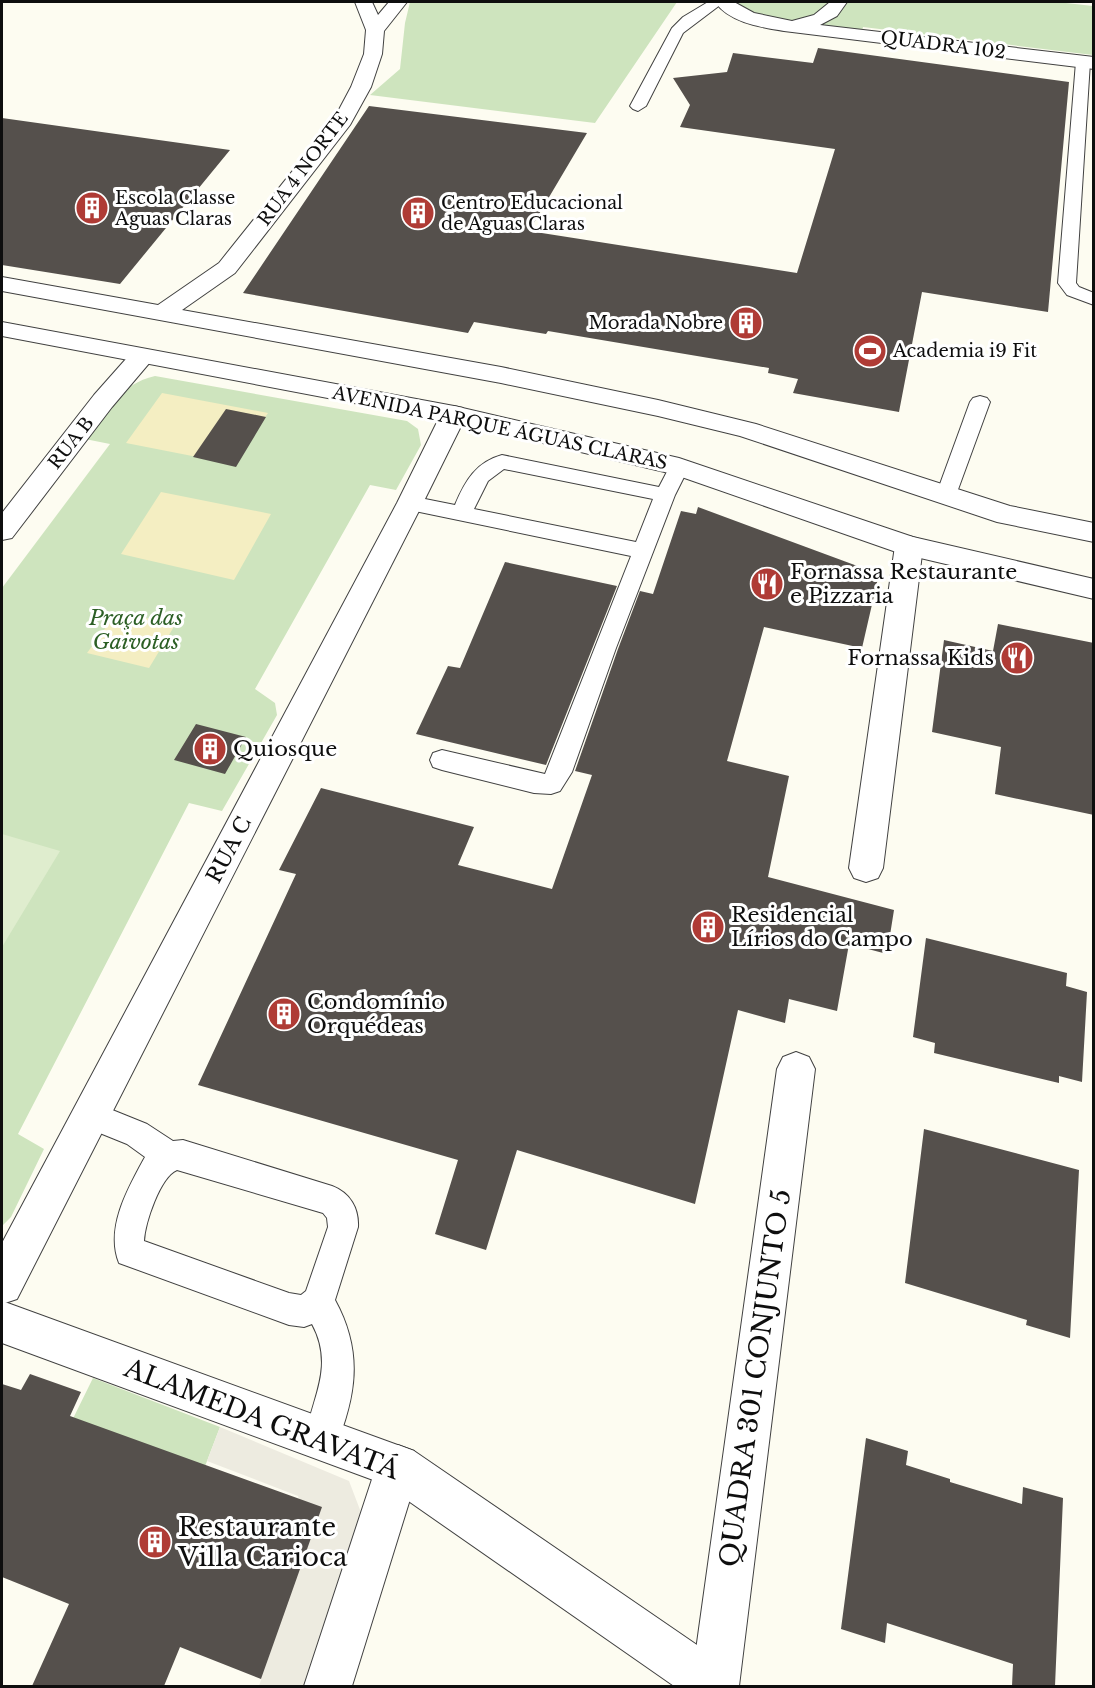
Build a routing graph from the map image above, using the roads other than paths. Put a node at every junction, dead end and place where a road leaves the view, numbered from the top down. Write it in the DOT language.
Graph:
graph roads {
  1 [pos="364,2"];
  2 [pos="398,2"];
  3 [pos="717,2"];
  4 [pos="724,2"];
  5 [pos="838,2"];
  6 [pos="699,14"];
  7 [pos="747,15"];
  8 [pos="793,27"];
  9 [pos="375,30"];
  10 [pos="1088,62"];
  11 [pos="638,105"];
  12 [pos="1087,110"];
  13 [pos="227,268"];
  14 [pos="2,284"];
  15 [pos="1094,300"];
  16 [pos="228,306"];
  17 [pos="162,313"];
  18 [pos="2,329"];
  19 [pos="142,356"];
  20 [pos="980,402"];
  21 [pos="454,414"];
  22 [pos="679,467"];
  23 [pos="665,495"];
  24 [pos="946,495"];
  25 [pos="410,503"];
  26 [pos="461,514"];
  27 [pos="2,531"];
  28 [pos="1094,533"];
  29 [pos="909,546"];
  30 [pos="645,551"];
  31 [pos="1094,589"];
  32 [pos="442,760"];
  33 [pos="866,868"];
  34 [pos="796,1069"];
  35 [pos="90,1115"];
  36 [pos="170,1157"];
  37 [pos="2,1284"];
  38 [pos="318,1302"];
  39 [pos="2,1322"];
  40 [pos="322,1439"];
  41 [pos="398,1467"];
  42 [pos="328,1686"];
  43 [pos="715,1686"];
  1 -- 9 [label="street, RUA 4 NORTE"];
  2 -- 9 [label="street"];
  3 -- 6 [label="lane"];
  4 -- 7 [label="street, QUADRA 102"];
  5 -- 8 [label="street"];
  6 -- 7 [label="lane"];
  6 -- 11 [label="lane"];
  7 -- 8 [label="street, QUADRA 102"];
  8 -- 10 [label="street, QUADRA 102"];
  9 -- 13 [label="street, RUA 4 NORTE"];
  10 -- 12 [label="lane"];
  12 -- 15 [label="lane"];
  13 -- 16 [label="street"];
  13 -- 17 [label="street, RUA 4 NORTE"];
  14 -- 17 [label="street"];
  16 -- 17 [label="street"];
  16 -- 24 [label="street"];
  18 -- 19 [label="street, AVENIDA PARQUE ÁGUAS CLARAS"];
  19 -- 21 [label="street, AVENIDA PARQUE ÁGUAS CLARAS"];
  19 -- 27 [label="street, RUA B"];
  20 -- 24 [label="lane"];
  21 -- 22 [label="street, AVENIDA PARQUE ÁGUAS CLARAS"];
  21 -- 25 [label="street, RUA C"];
  22 -- 23 [label="lane"];
  22 -- 29 [label="street, AVENIDA PARQUE ÁGUAS CLARAS"];
  23 -- 26 [label="lane"];
  23 -- 30 [label="lane"];
  24 -- 28 [label="street"];
  25 -- 26 [label="lane"];
  25 -- 35 [label="street, RUA C"];
  26 -- 30 [label="lane"];
  29 -- 31 [label="street, AVENIDA PARQUE ÁGUAS CLARAS"];
  29 -- 33 [label="street"];
  30 -- 32 [label="lane"];
  34 -- 43 [label="street, QUADRA 301 CONJUNTO 5"];
  35 -- 36 [label="lane"];
  35 -- 37 [label="street, RUA C"];
  36 -- 38 [label="lane"];
  36 -- 38 [label="lane"];
  38 -- 40 [label="lane"];
  39 -- 40 [label="street, ALAMEDA GRAVATÁ"];
  40 -- 41 [label="street, ALAMEDA GRAVATÁ"];
  41 -- 42 [label="street"];
  41 -- 43 [label="street, ALAMEDA GRAVATÁ"];
}
